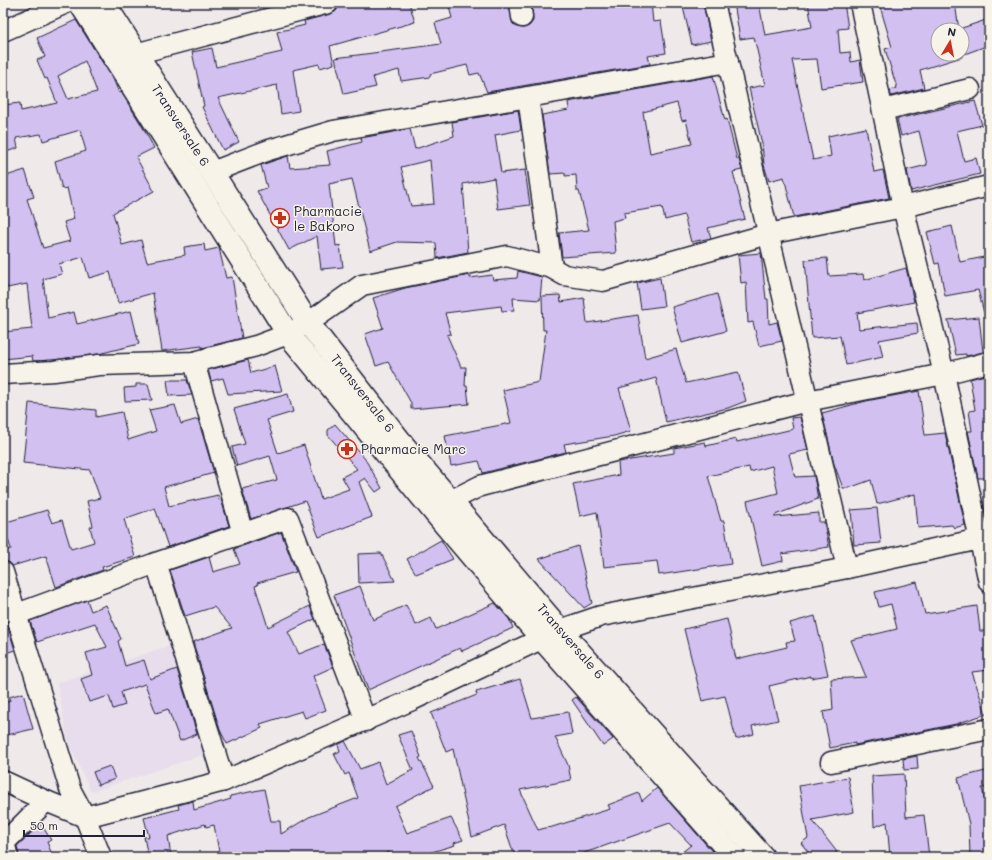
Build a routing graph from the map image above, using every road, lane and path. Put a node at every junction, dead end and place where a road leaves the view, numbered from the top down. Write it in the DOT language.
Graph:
graph roads {
  1 [pos="66,3"];
  2 [pos="80,3"];
  3 [pos="104,3"];
  4 [pos="328,3"];
  5 [pos="714,3"];
  6 [pos="860,3"];
  7 [pos="3,31"];
  8 [pos="135,54"];
  9 [pos="728,62"];
  10 [pos="970,89"];
  11 [pos="528,97"];
  12 [pos="882,110"];
  13 [pos="212,172"];
  14 [pos="989,186"];
  15 [pos="903,208"];
  16 [pos="768,234"];
  17 [pos="552,268"];
  18 [pos="308,322"];
  19 [pos="288,334"];
  20 [pos="194,362"];
  21 [pos="989,362"];
  22 [pos="3,374"];
  23 [pos="944,374"];
  24 [pos="807,401"];
  25 [pos="452,500"];
  26 [pos="243,534"];
  27 [pos="984,538"];
  28 [pos="156,563"];
  29 [pos="847,568"];
  30 [pos="3,572"];
  31 [pos="989,582"];
  32 [pos="17,614"];
  33 [pos="551,634"];
  34 [pos="366,721"];
  35 [pos="989,729"];
  36 [pos="831,762"];
  37 [pos="3,781"];
  38 [pos="224,781"];
  39 [pos="46,801"];
  40 [pos="85,817"];
  41 [pos="8,857"];
  42 [pos="101,857"];
  43 [pos="734,857"];
  44 [pos="763,857"];
  1 -- 7 [label="street"];
  2 -- 19 [label="main road, Transversale 6"];
  3 -- 8 [label="main road, Transversale 6"];
  4 -- 8 [label="street"];
  5 -- 9 [label="street"];
  6 -- 12 [label="street"];
  8 -- 13 [label="main road, Transversale 6"];
  9 -- 11 [label="street"];
  9 -- 16 [label="street"];
  10 -- 12 [label="street"];
  11 -- 13 [label="street"];
  11 -- 17 [label="street"];
  12 -- 15 [label="street"];
  13 -- 18 [label="main road, Transversale 6"];
  14 -- 15 [label="street"];
  15 -- 16 [label="street"];
  15 -- 23 [label="street"];
  16 -- 17 [label="street"];
  16 -- 24 [label="street"];
  17 -- 18 [label="street"];
  18 -- 19 [label="street"];
  18 -- 25 [label="main road, Transversale 6"];
  19 -- 20 [label="street"];
  19 -- 33 [label="main road, Transversale 6"];
  20 -- 22 [label="street"];
  20 -- 26 [label="street"];
  21 -- 23 [label="street"];
  23 -- 24 [label="street"];
  23 -- 27 [label="street"];
  24 -- 25 [label="street"];
  24 -- 29 [label="street"];
  25 -- 33 [label="main road, Transversale 6"];
  26 -- 28 [label="street"];
  26 -- 34 [label="street"];
  27 -- 29 [label="street"];
  27 -- 31 [label="street"];
  28 -- 32 [label="street"];
  28 -- 38 [label="street"];
  29 -- 33 [label="street"];
  30 -- 32 [label="street"];
  32 -- 40 [label="street"];
  33 -- 34 [label="street"];
  33 -- 43 [label="main road, Transversale 6"];
  33 -- 44 [label="main road, Transversale 6"];
  34 -- 38 [label="street"];
  35 -- 36 [label="street"];
  37 -- 39 [label="street"];
  38 -- 40 [label="street"];
  39 -- 40 [label="street"];
  39 -- 41 [label="street"];
  40 -- 42 [label="street"];
}
